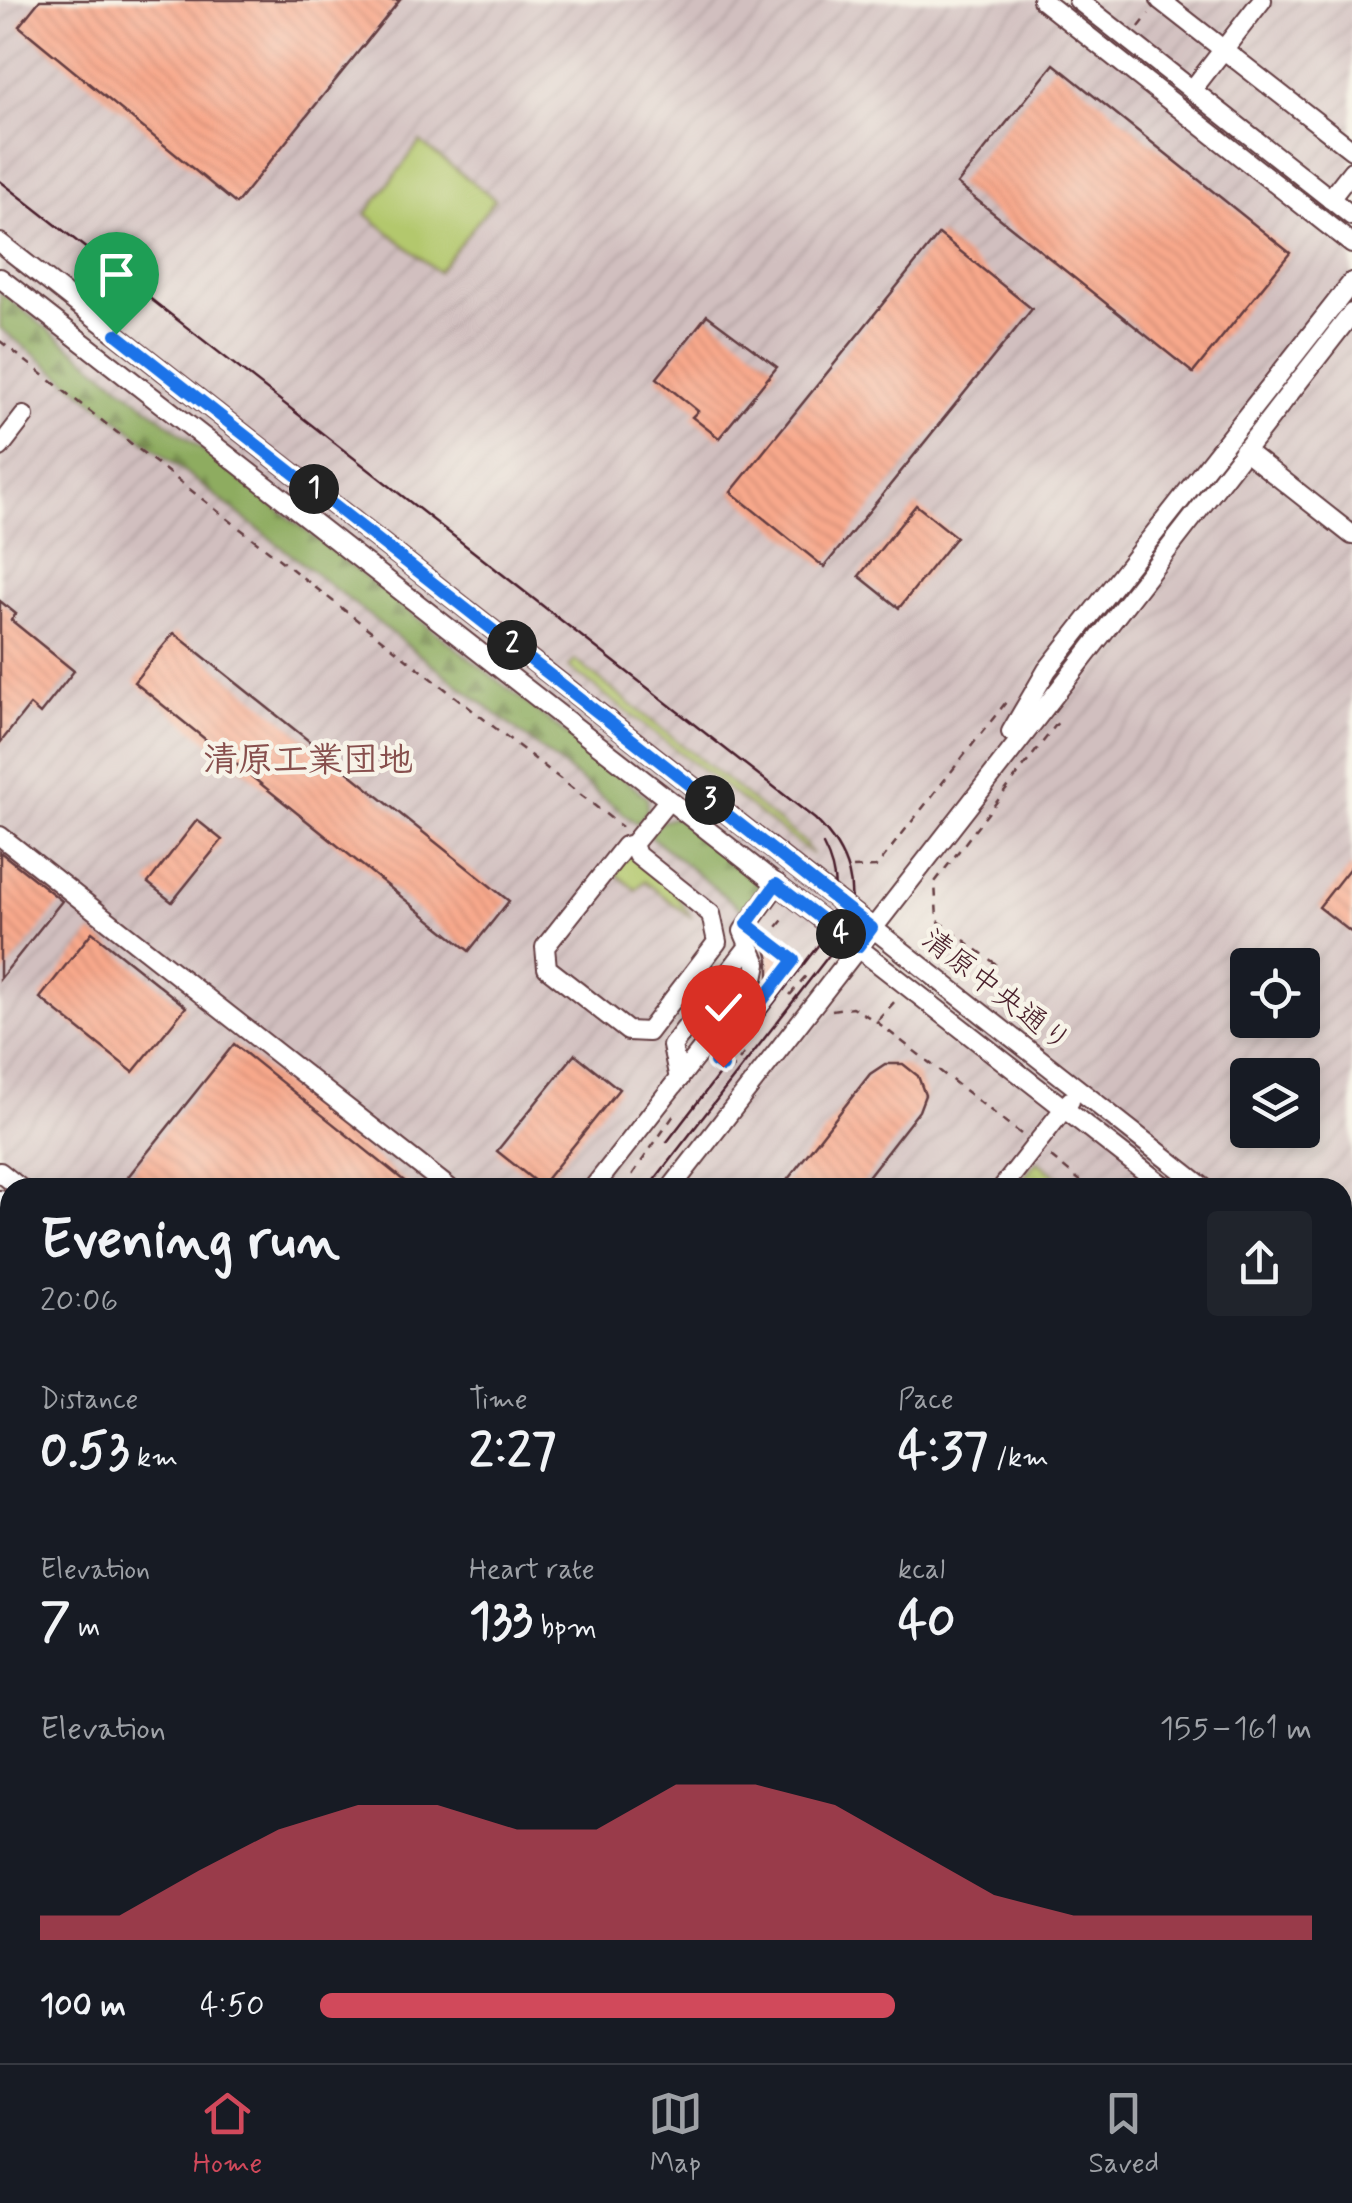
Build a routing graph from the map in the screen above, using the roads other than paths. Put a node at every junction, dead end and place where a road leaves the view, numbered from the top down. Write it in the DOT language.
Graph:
graph roads {
  1 [pos="1042,0"];
  2 [pos="1160,0"];
  3 [pos="1262,0"];
  4 [pos="1083,2"];
  5 [pos="1066,18"];
  6 [pos="1224,50"];
  7 [pos="1192,90"];
  8 [pos="1352,150"];
  9 [pos="1352,171"];
  10 [pos="1330,199"];
  11 [pos="1352,216"];
  12 [pos="0,243"];
  13 [pos="1352,244"];
  14 [pos="0,278"];
  15 [pos="1352,282"];
  16 [pos="1352,313"];
  17 [pos="24,416"];
  18 [pos="0,447"];
  19 [pos="1244,450"];
  20 [pos="1352,535"];
  21 [pos="973,797"];
  22 [pos="668,800"];
  23 [pos="0,836"];
  24 [pos="635,842"];
  25 [pos="776,884"];
  26 [pos="872,928"];
  27 [pos="758,942"];
  28 [pos="858,947"];
  29 [pos="679,1079"];
  30 [pos="1079,1088"];
  31 [pos="1065,1108"];
  32 [pos="437,1178"];
  33 [pos="602,1178"];
  34 [pos="679,1178"];
  35 [pos="1010,1178"];
  36 [pos="1153,1178"];
  37 [pos="1192,1178"];
  1 -- 5 [label="street"];
  2 -- 6 [label="street"];
  3 -- 6 [label="street"];
  4 -- 5 [label="street"];
  4 -- 7 [label="street"];
  5 -- 13 [label="street"];
  6 -- 7 [label="street"];
  6 -- 8 [label="street"];
  7 -- 10 [label="street"];
  9 -- 10 [label="street"];
  10 -- 11 [label="street"];
  12 -- 26 [label="street, 清原中央通り"];
  14 -- 22 [label="street, 清原中央通り"];
  15 -- 21 [label="street"];
  16 -- 19 [label="street"];
  17 -- 18 [label="street"];
  19 -- 20 [label="street"];
  19 -- 21 [label="street"];
  21 -- 26 [label="street"];
  22 -- 24 [label="street"];
  22 -- 25 [label="street, 清原中央通り"];
  23 -- 32 [label="street"];
  24 -- 24 [label="street"];
  25 -- 27 [label="street"];
  25 -- 28 [label="street, 清原中央通り"];
  26 -- 28 [label="street"];
  26 -- 30 [label="street, 清原中央通り"];
  27 -- 29 [label="street"];
  27 -- 29 [label="street"];
  28 -- 31 [label="street, 清原中央通り"];
  28 -- 34 [label="street"];
  29 -- 33 [label="street"];
  30 -- 31 [label="street"];
  30 -- 37 [label="street, 清原中央通り"];
  31 -- 35 [label="street"];
  31 -- 36 [label="street, 清原中央通り"];
}
